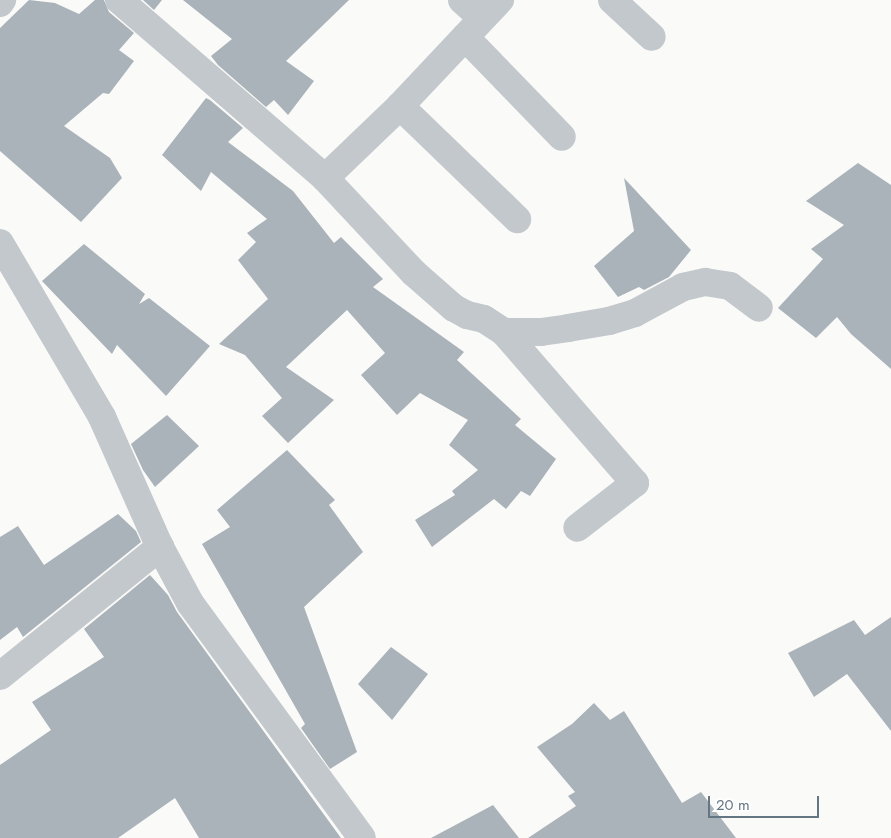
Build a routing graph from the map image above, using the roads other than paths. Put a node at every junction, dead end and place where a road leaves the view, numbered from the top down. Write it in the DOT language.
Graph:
graph roads {
  1 [pos="119,0"];
  2 [pos="462,0"];
  3 [pos="612,0"];
  4 [pos="482,18"];
  5 [pos="652,37"];
  6 [pos="400,106"];
  7 [pos="562,137"];
  8 [pos="325,178"];
  9 [pos="516,219"];
  10 [pos="0,243"];
  11 [pos="759,308"];
  12 [pos="504,332"];
  13 [pos="577,528"];
  14 [pos="160,547"];
  15 [pos="0,676"];
  16 [pos="362,838"];
  1 -- 8 [label="street"];
  2 -- 4 [label="street"];
  3 -- 5 [label="street"];
  4 -- 6 [label="street"];
  4 -- 7 [label="street"];
  6 -- 8 [label="street"];
  6 -- 9 [label="street"];
  8 -- 12 [label="street"];
  10 -- 14 [label="street"];
  11 -- 12 [label="street"];
  12 -- 13 [label="street"];
  14 -- 15 [label="street"];
  14 -- 16 [label="street"];
}
